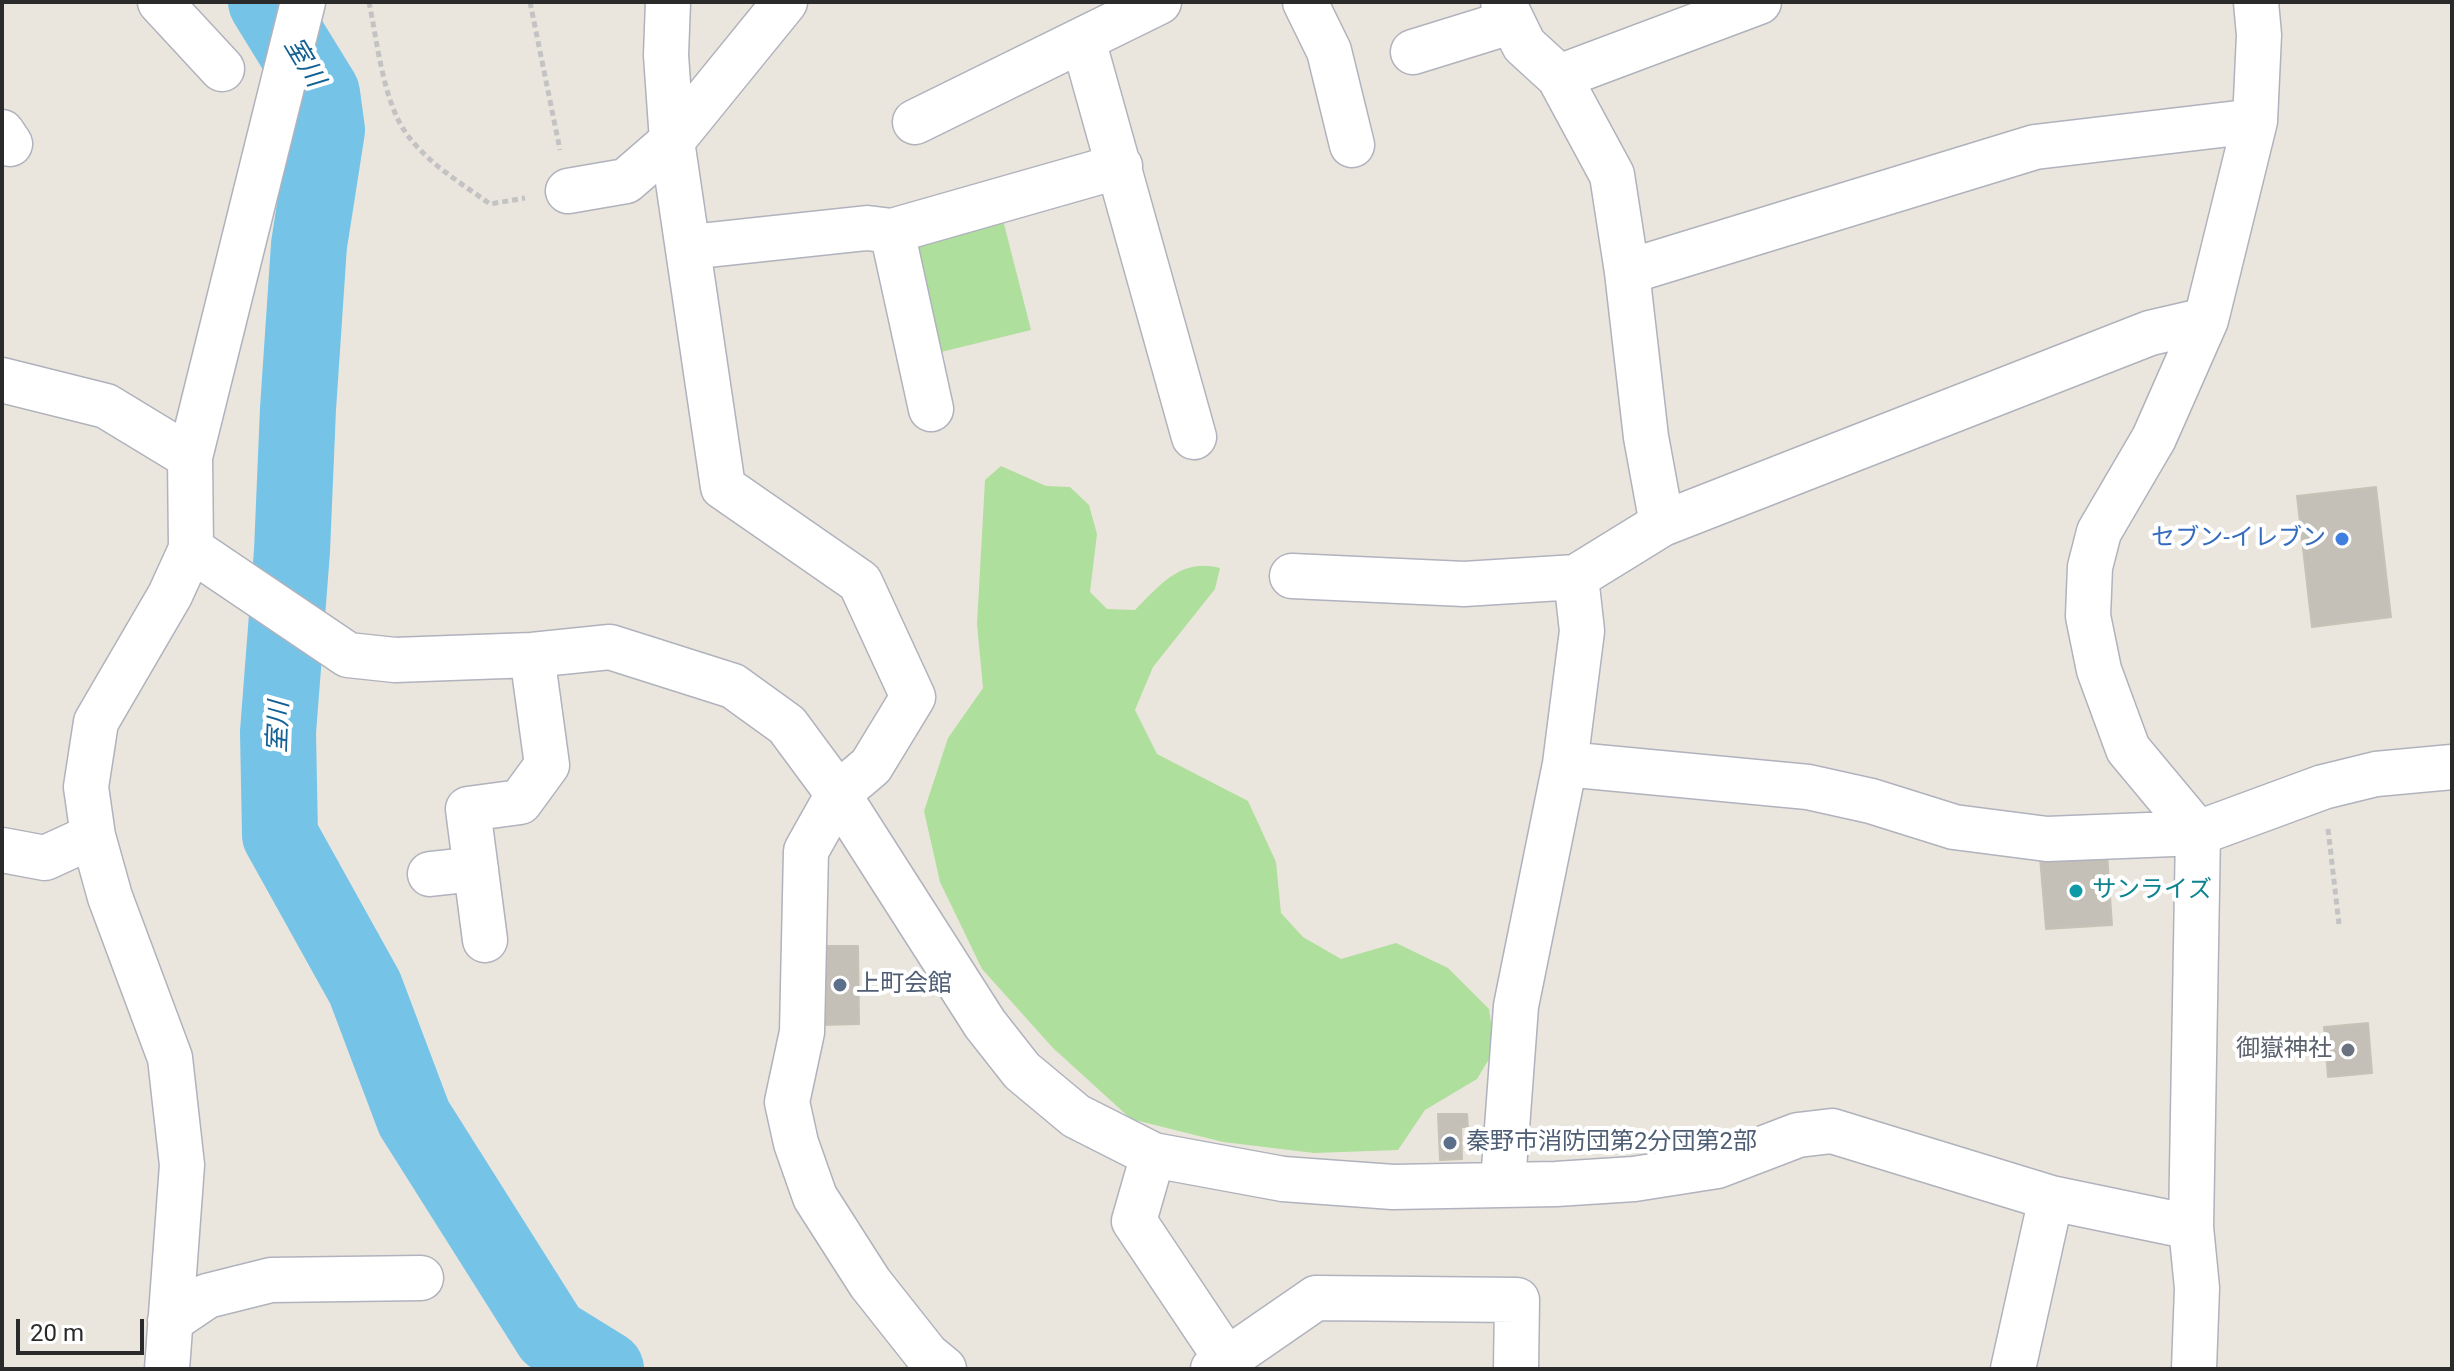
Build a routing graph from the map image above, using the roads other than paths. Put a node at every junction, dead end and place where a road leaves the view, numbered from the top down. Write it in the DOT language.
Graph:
graph roads {
  1 [pos="160,2"];
  2 [pos="303,2"];
  3 [pos="668,2"];
  4 [pos="785,2"];
  5 [pos="1159,2"];
  6 [pos="1305,2"];
  7 [pos="1759,2"];
  8 [pos="2256,2"];
  9 [pos="1507,12"];
  10 [pos="1083,40"];
  11 [pos="1413,52"];
  12 [pos="222,69"];
  13 [pos="1559,77"];
  14 [pos="2255,121"];
  15 [pos="915,122"];
  16 [pos="672,141"];
  17 [pos="1352,145"];
  18 [pos="1120,166"];
  19 [pos="568,191"];
  20 [pos="892,231"];
  21 [pos="690,247"];
  22 [pos="1627,272"];
  23 [pos="2206,320"];
  24 [pos="2,380"];
  25 [pos="931,409"];
  26 [pos="1194,437"];
  27 [pos="190,457"];
  28 [pos="1662,524"];
  29 [pos="191,549"];
  30 [pos="1292,576"];
  31 [pos="1576,577"];
  32 [pos="532,655"];
  33 [pos="1565,764"];
  34 [pos="2452,767"];
  35 [pos="838,794"];
  36 [pos="2198,833"];
  37 [pos="93,836"];
  38 [pos="2,850"];
  39 [pos="476,869"];
  40 [pos="430,874"];
  41 [pos="485,940"];
  42 [pos="1153,1155"];
  43 [pos="1503,1182"];
  44 [pos="2051,1198"];
  45 [pos="2191,1227"];
  46 [pos="421,1278"];
  47 [pos="170,1321"];
  48 [pos="1224,1366"];
  49 [pos="167,1369"];
  50 [pos="944,1369"];
  51 [pos="1516,1369"];
  52 [pos="2013,1369"];
  53 [pos="2194,1369"];
  1 -- 12 [label="street"];
  2 -- 27 [label="street"];
  3 -- 16 [label="street"];
  4 -- 16 [label="street"];
  5 -- 10 [label="street"];
  6 -- 17 [label="street"];
  7 -- 13 [label="street"];
  8 -- 14 [label="street"];
  9 -- 11 [label="street"];
  9 -- 13 [label="street"];
  10 -- 15 [label="street"];
  10 -- 18 [label="street"];
  13 -- 22 [label="street"];
  14 -- 22 [label="street"];
  14 -- 23 [label="street"];
  16 -- 19 [label="street"];
  16 -- 21 [label="street"];
  18 -- 20 [label="street"];
  18 -- 26 [label="street"];
  20 -- 21 [label="street"];
  20 -- 25 [label="street"];
  21 -- 35 [label="street"];
  22 -- 28 [label="street"];
  23 -- 28 [label="street"];
  23 -- 36 [label="street"];
  24 -- 27 [label="street"];
  27 -- 29 [label="street"];
  28 -- 31 [label="street"];
  29 -- 32 [label="street"];
  29 -- 37 [label="street"];
  30 -- 31 [label="street"];
  31 -- 33 [label="street"];
  32 -- 35 [label="street"];
  32 -- 39 [label="street"];
  33 -- 36 [label="street"];
  33 -- 43 [label="street"];
  34 -- 36 [label="street"];
  35 -- 42 [label="street"];
  35 -- 50 [label="street"];
  36 -- 45 [label="street"];
  37 -- 38 [label="street"];
  37 -- 47 [label="street"];
  39 -- 40 [label="street"];
  39 -- 41 [label="street"];
  42 -- 43 [label="street"];
  42 -- 48 [label="street"];
  43 -- 44 [label="street"];
  44 -- 45 [label="street"];
  44 -- 52 [label="street"];
  45 -- 53 [label="street"];
  46 -- 47 [label="street"];
  47 -- 49 [label="street"];
  48 -- 51 [label="street"];
}
